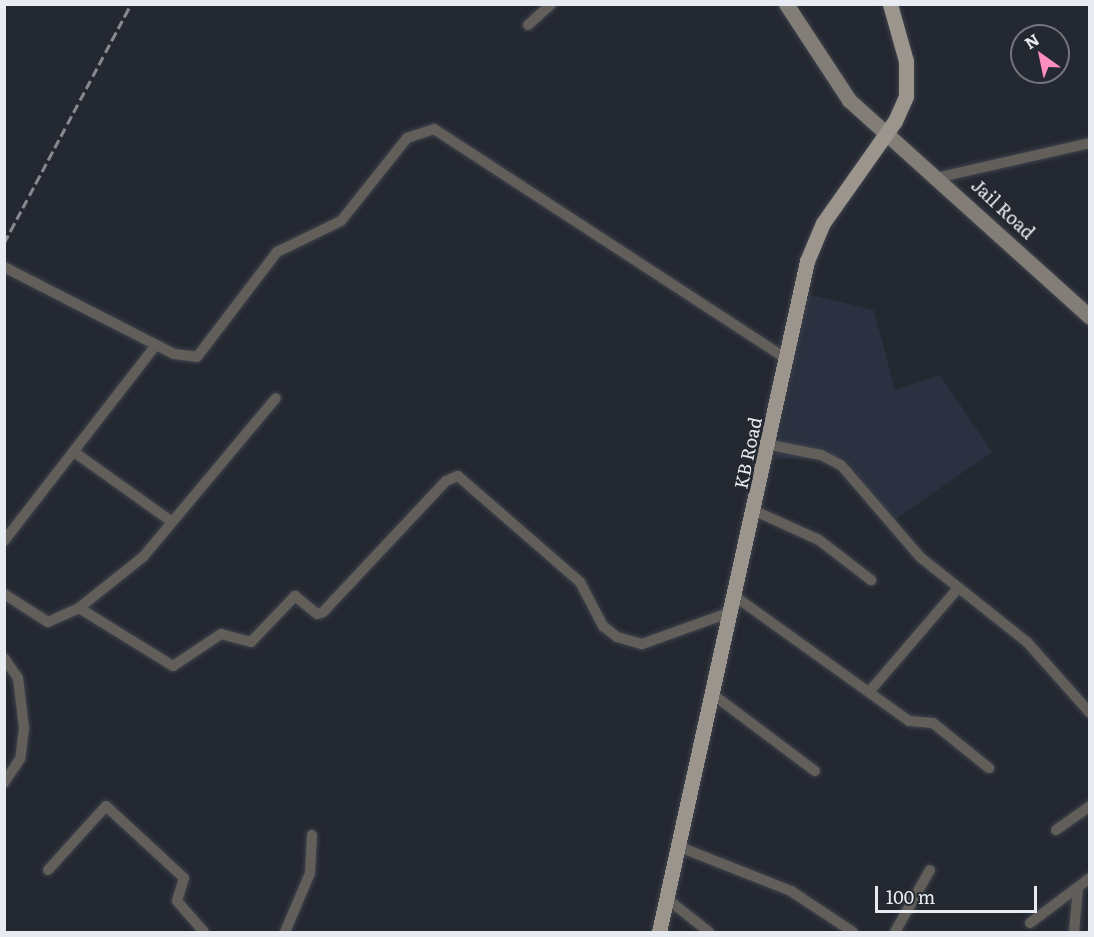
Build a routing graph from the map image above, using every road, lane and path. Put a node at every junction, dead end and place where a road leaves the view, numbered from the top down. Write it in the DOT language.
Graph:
graph roads {
  1 [pos="551,4"];
  2 [pos="786,4"];
  3 [pos="890,4"];
  4 [pos="528,25"];
  5 [pos="888,133"];
  6 [pos="1089,143"];
  7 [pos="940,177"];
  8 [pos="4,267"];
  9 [pos="1089,317"];
  10 [pos="156,345"];
  11 [pos="788,360"];
  12 [pos="276,398"];
  13 [pos="770,445"];
  14 [pos="74,452"];
  15 [pos="755,511"];
  16 [pos="172,522"];
  17 [pos="4,541"];
  18 [pos="871,580"];
  19 [pos="958,588"];
  20 [pos="4,594"];
  21 [pos="733,595"];
  22 [pos="79,608"];
  23 [pos="728,613"];
  24 [pos="4,658"];
  25 [pos="869,692"];
  26 [pos="711,693"];
  27 [pos="1089,713"];
  28 [pos="989,768"];
  29 [pos="815,771"];
  30 [pos="4,783"];
  31 [pos="1089,806"];
  32 [pos="1056,830"];
  33 [pos="312,836"];
  34 [pos="677,846"];
  35 [pos="48,870"];
  36 [pos="930,870"];
  37 [pos="1089,878"];
  38 [pos="1078,888"];
  39 [pos="666,898"];
  40 [pos="1030,923"];
  41 [pos="287,932"];
  42 [pos="204,933"];
  43 [pos="659,933"];
  44 [pos="709,933"];
  45 [pos="853,933"];
  46 [pos="895,933"];
  47 [pos="1074,933"];
  1 -- 4 [label="street"];
  2 -- 5 [label="main road, Jail Road"];
  3 -- 5 [label="main road, KB Road"];
  5 -- 7 [label="main road, Jail Road"];
  5 -- 11 [label="main road, KB Road"];
  6 -- 7 [label="street"];
  7 -- 9 [label="main road, Jail Road"];
  8 -- 10 [label="street"];
  10 -- 11 [label="street"];
  10 -- 14 [label="street"];
  11 -- 13 [label="main road, KB Road"];
  12 -- 16 [label="street"];
  13 -- 15 [label="main road, KB Road"];
  13 -- 19 [label="street"];
  14 -- 16 [label="street"];
  14 -- 17 [label="street"];
  15 -- 18 [label="street"];
  15 -- 21 [label="main road, KB Road"];
  16 -- 22 [label="street"];
  19 -- 25 [label="street"];
  19 -- 27 [label="street"];
  20 -- 22 [label="street"];
  21 -- 23 [label="main road, KB Road"];
  21 -- 25 [label="street"];
  22 -- 23 [label="street"];
  23 -- 26 [label="main road, KB Road"];
  24 -- 30 [label="street"];
  25 -- 28 [label="street"];
  26 -- 29 [label="street"];
  26 -- 34 [label="main road, KB Road"];
  31 -- 32 [label="street"];
  33 -- 41 [label="street"];
  34 -- 39 [label="main road, KB Road"];
  34 -- 45 [label="street"];
  35 -- 42 [label="street"];
  36 -- 46 [label="street"];
  37 -- 38 [label="street"];
  38 -- 40 [label="street"];
  38 -- 47 [label="street"];
  39 -- 43 [label="main road, KB Road"];
  39 -- 44 [label="street"];
}
